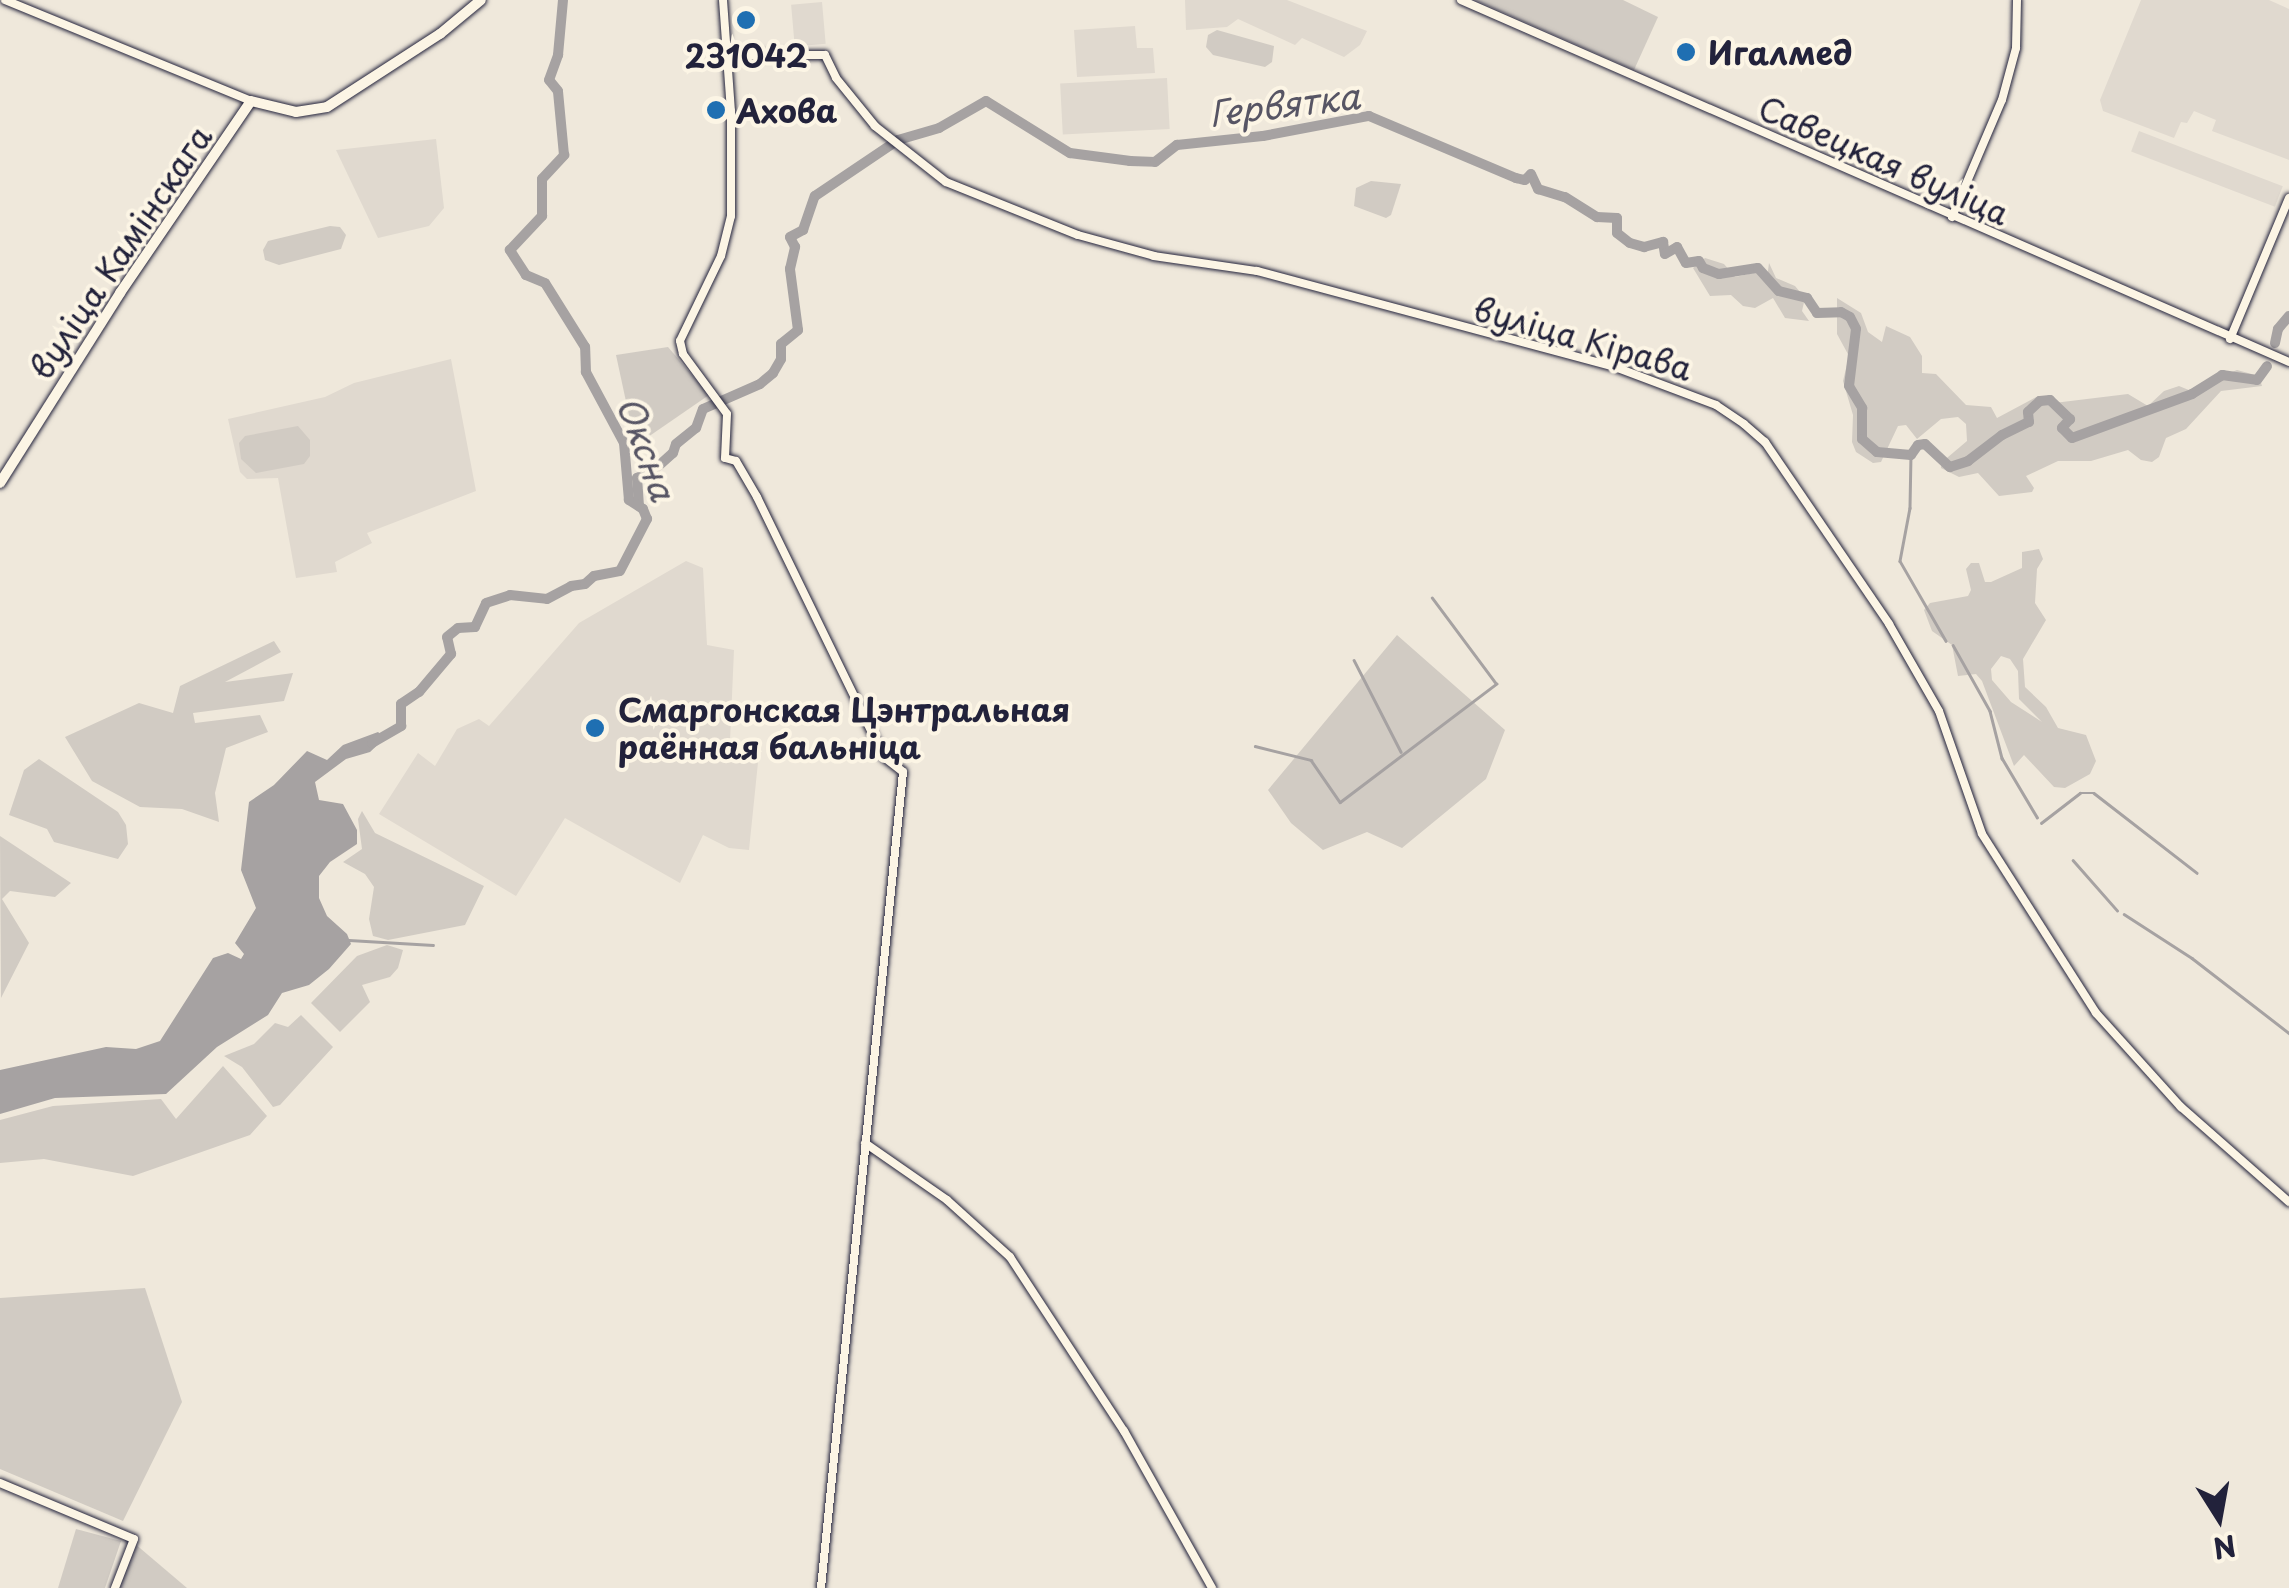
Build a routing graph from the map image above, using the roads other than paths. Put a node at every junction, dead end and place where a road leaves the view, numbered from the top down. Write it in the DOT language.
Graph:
graph roads {
  1 [pos="5,0"];
  2 [pos="481,0"];
  3 [pos="724,0"];
  4 [pos="1461,0"];
  5 [pos="2017,0"];
  6 [pos="728,55"];
  7 [pos="250,101"];
  8 [pos="2289,198"];
  9 [pos="1952,217"];
  10 [pos="2230,339"];
  11 [pos="2289,362"];
  12 [pos="0,483"];
  13 [pos="865,1143"];
  14 [pos="2289,1202"];
  15 [pos="0,1483"];
  16 [pos="115,1588"];
  17 [pos="821,1588"];
  18 [pos="1212,1588"];
  1 -- 7 [label="street"];
  2 -- 7 [label="main road"];
  3 -- 6 [label="street"];
  4 -- 9 [label="street, Савецкая вуліца"];
  5 -- 9 [label="street"];
  6 -- 13 [label="street"];
  6 -- 14 [label="street, вуліца Кірава"];
  7 -- 12 [label="main road, вуліца Камінскага"];
  8 -- 10 [label="street"];
  9 -- 10 [label="street, Савецкая вуліца"];
  10 -- 11 [label="street, Савецкая вуліца"];
  13 -- 17 [label="street"];
  13 -- 18 [label="street"];
  15 -- 16 [label="street"];
}
